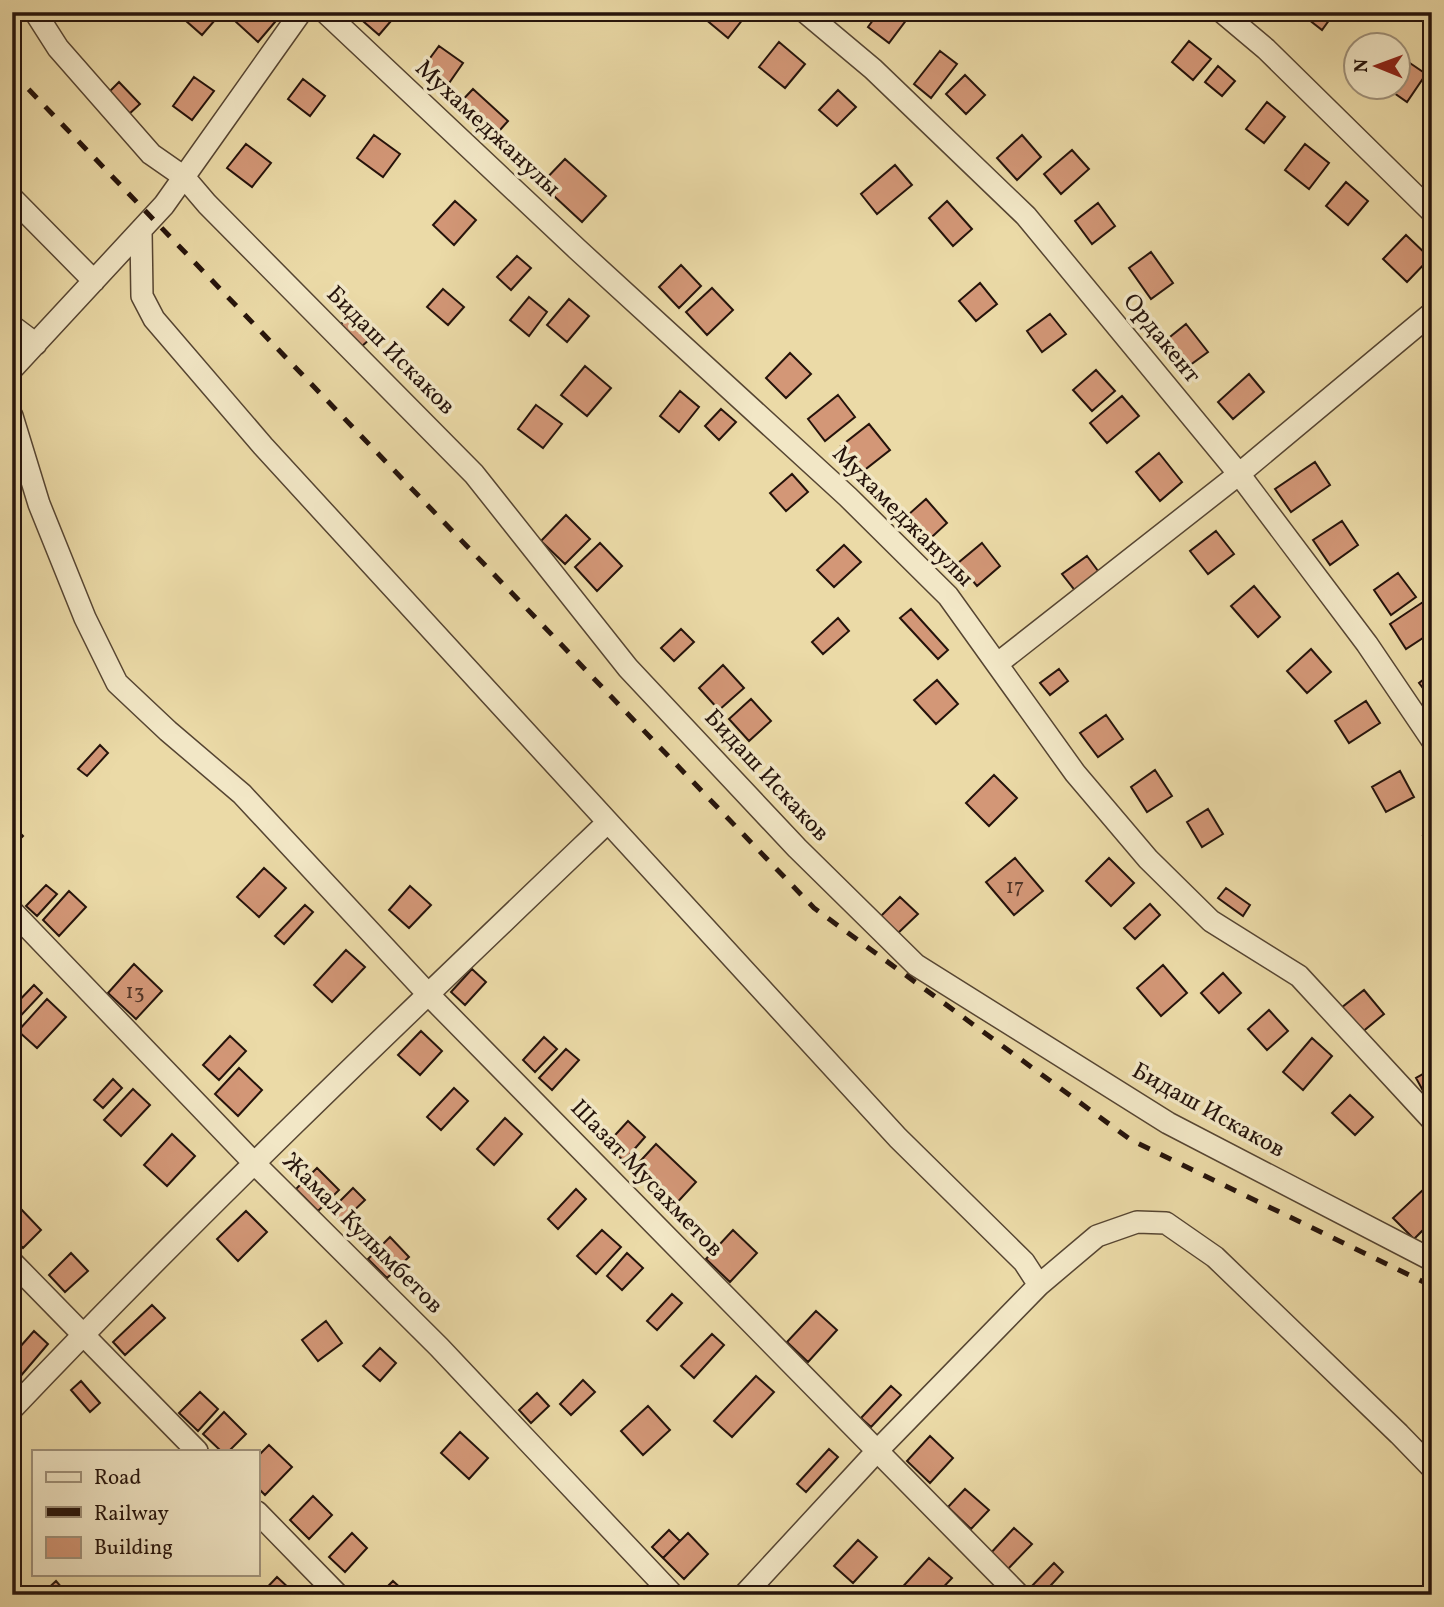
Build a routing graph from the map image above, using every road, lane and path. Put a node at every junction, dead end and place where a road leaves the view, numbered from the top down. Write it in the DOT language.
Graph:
graph roads {
  1 [pos="35,12"];
  2 [pos="301,12"];
  3 [pos="325,12"];
  4 [pos="805,12"];
  5 [pos="1222,12"];
  6 [pos="184,177"];
  7 [pos="12,198"];
  8 [pos="1432,212"];
  9 [pos="141,231"];
  10 [pos="94,281"];
  11 [pos="1432,313"];
  12 [pos="12,326"];
  13 [pos="36,344"];
  14 [pos="12,369"];
  15 [pos="12,416"];
  16 [pos="1239,474"];
  17 [pos="997,664"];
  18 [pos="1432,740"];
  19 [pos="608,822"];
  20 [pos="12,912"];
  21 [pos="428,994"];
  22 [pos="1432,1120"];
  23 [pos="256,1164"];
  24 [pos="1432,1260"];
  25 [pos="12,1262"];
  26 [pos="1039,1285"];
  27 [pos="83,1334"];
  28 [pos="12,1409"];
  29 [pos="196,1450"];
  30 [pos="877,1451"];
  31 [pos="1432,1468"];
  32 [pos="259,1514"];
  33 [pos="338,1595"];
  34 [pos="673,1595"];
  35 [pos="744,1595"];
  36 [pos="1019,1595"];
  1 -- 6 [label="street, Бидаш Искаков"];
  2 -- 6 [label="street"];
  3 -- 17 [label="street, Мухамеджанулы"];
  4 -- 16 [label="street, Ордакент"];
  5 -- 8 [label="street"];
  6 -- 9 [label="street"];
  6 -- 24 [label="street, Бидаш Искаков"];
  7 -- 10 [label="street"];
  9 -- 10 [label="street"];
  9 -- 19 [label="street"];
  10 -- 13 [label="street"];
  11 -- 16 [label="street"];
  12 -- 13 [label="street"];
  13 -- 14 [label="street"];
  15 -- 21 [label="street, Шазат Мусахметов"];
  16 -- 17 [label="street"];
  16 -- 18 [label="street, Ордакент"];
  17 -- 22 [label="street, Мухамеджанулы"];
  19 -- 21 [label="street"];
  19 -- 26 [label="street"];
  20 -- 23 [label="street, Жамал Кулымбетов"];
  21 -- 23 [label="street"];
  21 -- 30 [label="street, Шазат Мусахметов"];
  23 -- 27 [label="street"];
  23 -- 34 [label="street, Жамал Кулымбетов"];
  25 -- 27 [label="street"];
  26 -- 30 [label="street"];
  26 -- 31 [label="street"];
  27 -- 28 [label="street"];
  27 -- 29 [label="street"];
  30 -- 35 [label="street"];
  30 -- 36 [label="street, Шазат Мусахметов"];
  32 -- 33 [label="street"];
}
